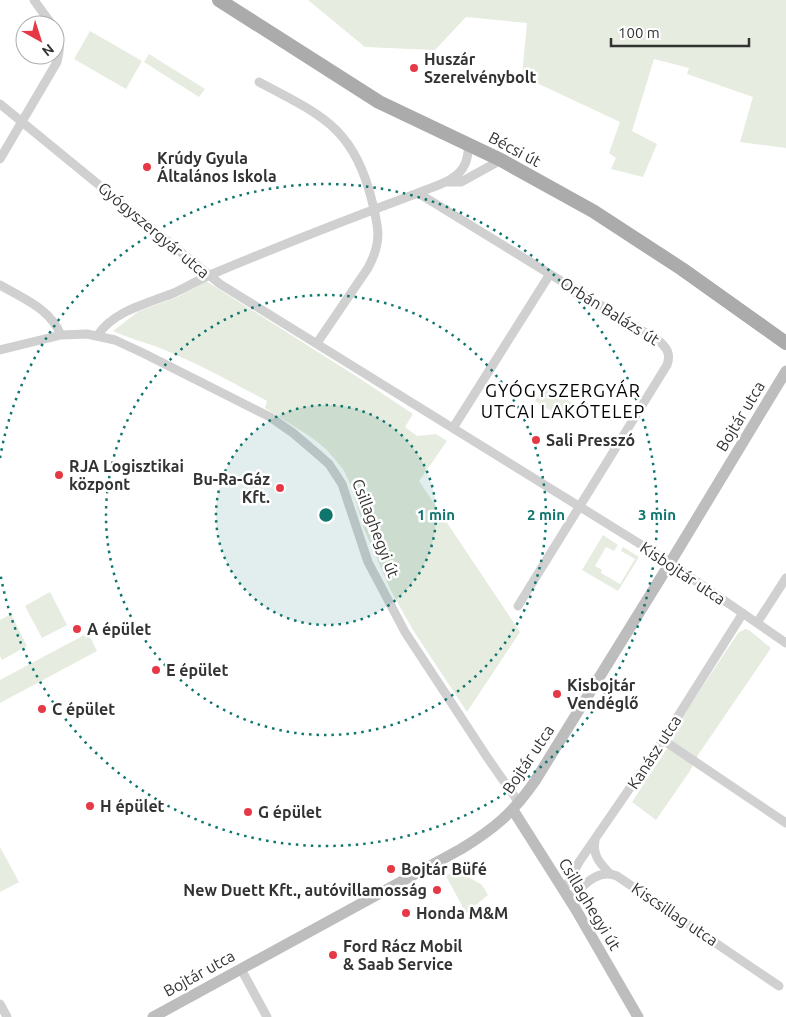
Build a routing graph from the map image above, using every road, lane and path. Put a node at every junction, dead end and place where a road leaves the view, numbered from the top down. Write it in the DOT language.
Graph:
graph roads {
  1 [pos="34,0"];
  2 [pos="219,0"];
  3 [pos="45,15"];
  4 [pos="55,65"];
  5 [pos="259,82"];
  6 [pos="0,104"];
  7 [pos="23,122"];
  8 [pos="469,144"];
  9 [pos="0,159"];
  10 [pos="501,160"];
  11 [pos="446,182"];
  12 [pos="418,193"];
  13 [pos="374,209"];
  14 [pos="550,274"];
  15 [pos="208,276"];
  16 [pos="0,285"];
  17 [pos="61,335"];
  18 [pos="98,336"];
  19 [pos="317,343"];
  20 [pos="786,343"];
  21 [pos="0,350"];
  22 [pos="786,371"];
  23 [pos="453,428"];
  24 [pos="579,506"];
  25 [pos="670,563"];
  26 [pos="786,578"];
  27 [pos="518,606"];
  28 [pos="743,613"];
  29 [pos="757,623"];
  30 [pos="786,643"];
  31 [pos="663,740"];
  32 [pos="516,806"];
  33 [pos="786,823"];
  34 [pos="595,841"];
  35 [pos="608,874"];
  36 [pos="566,894"];
  37 [pos="240,969"];
  38 [pos="779,986"];
  39 [pos="0,1004"];
  40 [pos="7,1017"];
  41 [pos="153,1017"];
  42 [pos="267,1017"];
  43 [pos="638,1017"];
  1 -- 3 [label="street"];
  2 -- 8 [label="main road, Bécsi út"];
  4 -- 7 [label="street"];
  5 -- 13 [label="street"];
  6 -- 7 [label="street, Gyógyszergyár utca"];
  7 -- 9 [label="street"];
  7 -- 15 [label="street, Gyógyszergyár utca"];
  8 -- 10 [label="main road, Bécsi út"];
  8 -- 11 [label="street"];
  10 -- 11 [label="street"];
  10 -- 20 [label="main road, Bécsi út"];
  11 -- 12 [label="street"];
  12 -- 13 [label="street"];
  12 -- 14 [label="street, Orbán Balázs út"];
  13 -- 15 [label="street"];
  13 -- 19 [label="street"];
  14 -- 23 [label="street, Orbán Balázs út"];
  14 -- 24 [label="street, Orbán Balázs út"];
  15 -- 18 [label="street"];
  15 -- 19 [label="street, Gyógyszergyár utca"];
  16 -- 17 [label="street"];
  17 -- 18 [label="street, Csillaghegyi út"];
  17 -- 21 [label="street, Csillaghegyi út"];
  18 -- 32 [label="street, Csillaghegyi út"];
  19 -- 23 [label="street, Gyógyszergyár utca"];
  22 -- 25 [label="street, Bojtár utca"];
  23 -- 24 [label="street, Gyógyszergyár utca"];
  24 -- 25 [label="street, Kisbojtár utca"];
  24 -- 27 [label="street"];
  25 -- 28 [label="street, Kisbojtár utca"];
  25 -- 32 [label="street, Bojtár utca"];
  26 -- 29 [label="street"];
  28 -- 29 [label="street, Kisbojtár utca"];
  28 -- 31 [label="street, Kanász utca"];
  29 -- 30 [label="street, Kisbojtár utca"];
  31 -- 33 [label="street"];
  31 -- 34 [label="street, Kanász utca"];
  32 -- 36 [label="street, Csillaghegyi út"];
  32 -- 37 [label="street, Bojtár utca"];
  34 -- 35 [label="street"];
  34 -- 36 [label="street, Kanász utca"];
  35 -- 36 [label="street"];
  35 -- 38 [label="street, Kiscsillag utca"];
  36 -- 43 [label="street, Csillaghegyi út"];
  37 -- 41 [label="street, Bojtár utca"];
  37 -- 42 [label="street"];
  39 -- 40 [label="street"];
}
